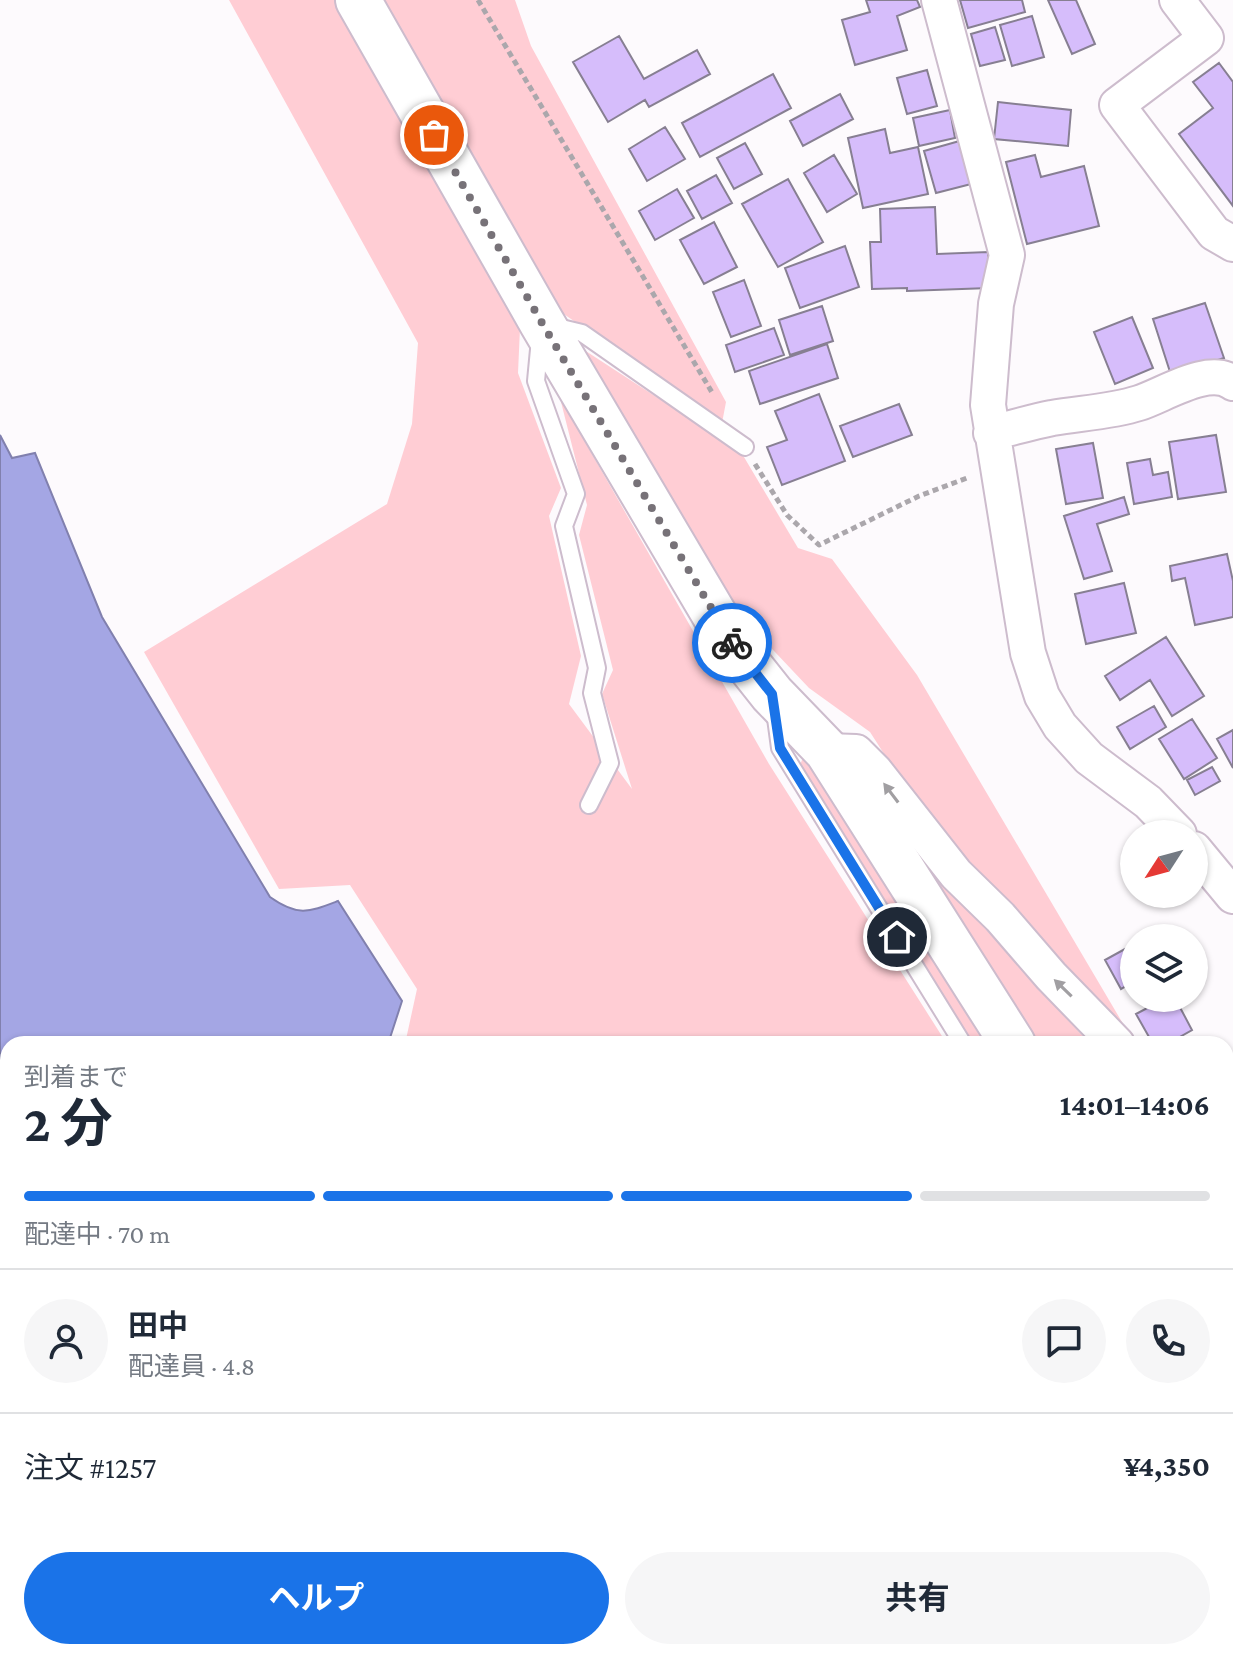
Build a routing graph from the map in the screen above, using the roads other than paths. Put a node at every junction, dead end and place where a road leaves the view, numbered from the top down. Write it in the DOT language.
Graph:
graph roads {
  1 [pos="358,0"];
  2 [pos="939,0"];
  3 [pos="1177,0"];
  4 [pos="1233,244"];
  5 [pos="542,323"];
  6 [pos="1233,383"];
  7 [pos="991,433"];
  8 [pos="745,447"];
  9 [pos="772,694"];
  10 [pos="827,751"];
  11 [pos="589,805"];
  12 [pos="1165,820"];
  13 [pos="1208,866"];
  14 [pos="1233,896"];
  15 [pos="958,1036"];
  16 [pos="1008,1036"];
  17 [pos="1109,1036"];
  1 -- 5 [label="main road"];
  2 -- 7 [label="street"];
  3 -- 4 [label="street"];
  5 -- 8 [label="lane"];
  5 -- 9 [label="main road"];
  5 -- 11 [label="lane"];
  6 -- 7 [label="street"];
  7 -- 12 [label="street"];
  9 -- 10 [label="main road"];
  9 -- 15 [label="lane"];
  10 -- 16 [label="main road"];
  17 -- 10 [label="street, one-way"];
  13 -- 14 [label="street"];
}
